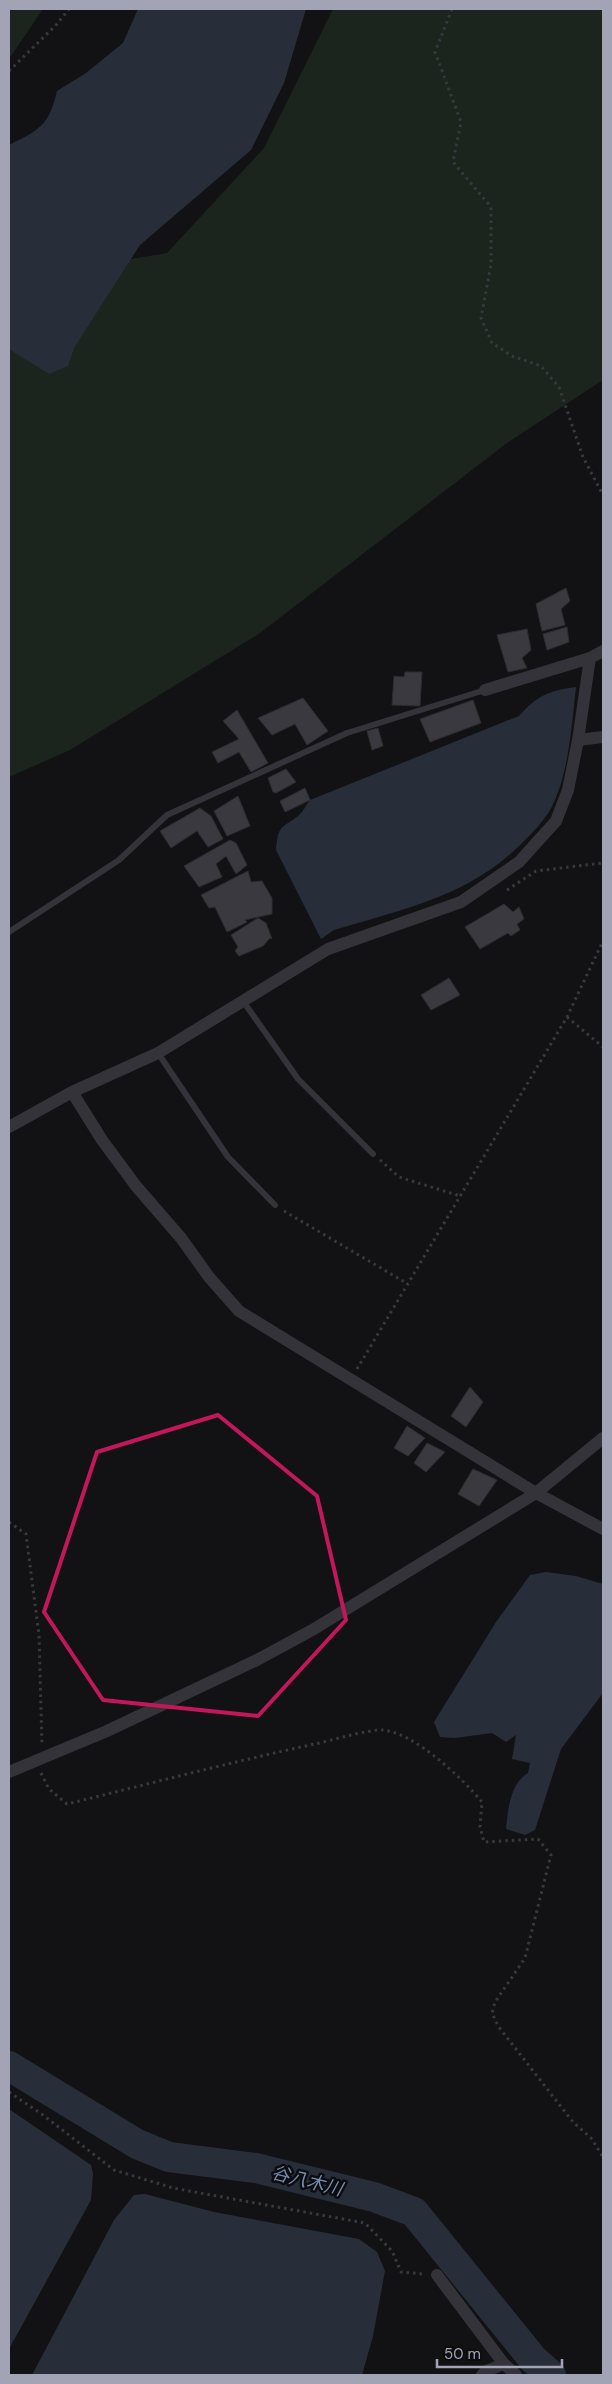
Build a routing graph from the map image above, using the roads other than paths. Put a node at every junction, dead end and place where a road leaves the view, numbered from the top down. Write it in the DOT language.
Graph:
graph roads {
  1 [pos="603,651"];
  2 [pos="590,658"];
  3 [pos="485,690"];
  4 [pos="603,737"];
  5 [pos="578,740"];
  6 [pos="9,932"];
  7 [pos="243,1001"];
  8 [pos="158,1053"];
  9 [pos="72,1092"];
  10 [pos="9,1127"];
  11 [pos="373,1154"];
  12 [pos="275,1205"];
  13 [pos="603,1438"];
  14 [pos="536,1493"];
  15 [pos="603,1529"];
  16 [pos="9,1772"];
  17 [pos="437,2275"];
  18 [pos="504,2364"];
  19 [pos="482,2375"];
  20 [pos="516,2375"];
  1 -- 2 [label="street"];
  2 -- 3 [label="street"];
  2 -- 5 [label="street"];
  3 -- 6 [label="lane"];
  4 -- 5 [label="street"];
  5 -- 7 [label="street"];
  7 -- 8 [label="street"];
  7 -- 11 [label="lane"];
  8 -- 9 [label="street"];
  8 -- 12 [label="lane"];
  9 -- 10 [label="street"];
  9 -- 14 [label="street"];
  13 -- 14 [label="street"];
  14 -- 15 [label="street"];
  14 -- 16 [label="street"];
  17 -- 18 [label="street"];
  18 -- 19 [label="street"];
  18 -- 20 [label="street"];
}
